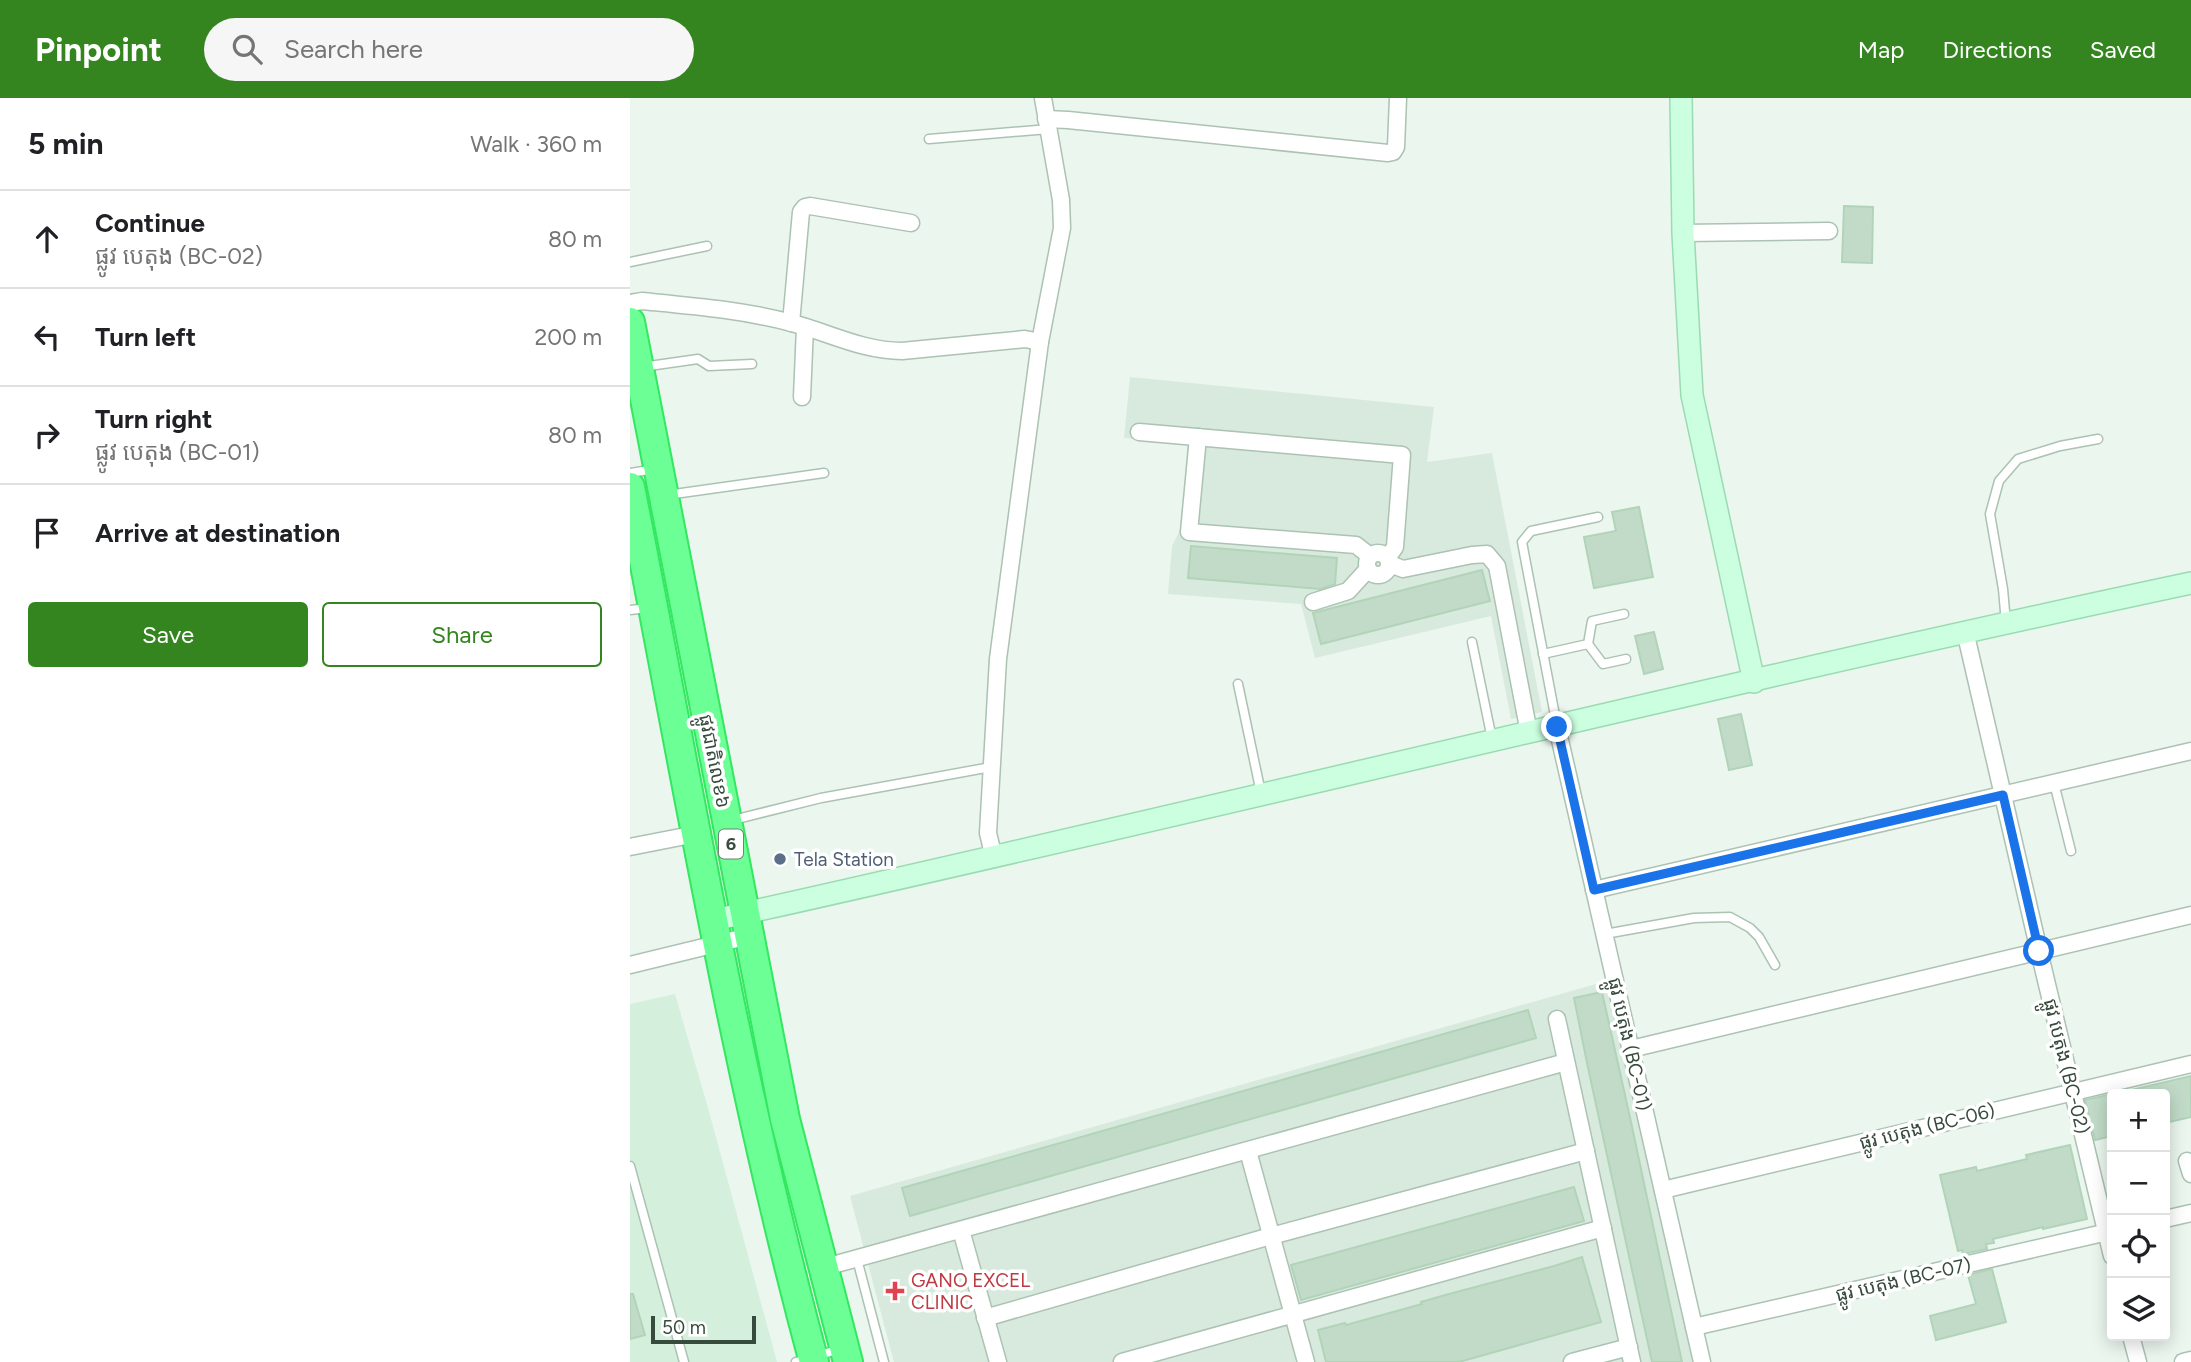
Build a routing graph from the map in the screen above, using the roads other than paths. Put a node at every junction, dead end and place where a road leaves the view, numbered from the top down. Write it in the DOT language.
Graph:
graph roads {
  1 [pos="1042,98"];
  2 [pos="1398,98"];
  3 [pos="1681,98"];
  4 [pos="1048,124"];
  5 [pos="929,139"];
  6 [pos="911,223"];
  7 [pos="1829,231"];
  8 [pos="1683,233"];
  9 [pos="707,246"];
  10 [pos="630,262"];
  11 [pos="630,303"];
  12 [pos="630,323"];
  13 [pos="798,325"];
  14 [pos="1041,342"];
  15 [pos="752,364"];
  16 [pos="639,368"];
  17 [pos="802,397"];
  18 [pos="1139,432"];
  19 [pos="1198,437"];
  20 [pos="2098,439"];
  21 [pos="630,473"];
  22 [pos="824,473"];
  23 [pos="661,482"];
  24 [pos="631,497"];
  25 [pos="1598,517"];
  26 [pos="1389,561"];
  27 [pos="1369,562"];
  28 [pos="2191,583"];
  29 [pos="1313,602"];
  30 [pos="641,608"];
  31 [pos="1624,614"];
  32 [pos="2006,622"];
  33 [pos="1965,631"];
  34 [pos="1472,642"];
  35 [pos="1588,644"];
  36 [pos="1543,654"];
  37 [pos="1626,659"];
  38 [pos="1754,682"];
  39 [pos="1238,684"];
  40 [pos="1557,727"];
  41 [pos="1529,733"];
  42 [pos="1493,742"];
  43 [pos="2191,751"];
  44 [pos="991,767"];
  45 [pos="2054,783"];
  46 [pos="2003,795"];
  47 [pos="1262,796"];
  48 [pos="727,821"];
  49 [pos="696,834"];
  50 [pos="630,847"];
  51 [pos="2071,851"];
  52 [pos="994,858"];
  53 [pos="1594,890"];
  54 [pos="2191,915"];
  55 [pos="747,925"];
  56 [pos="716,932"];
  57 [pos="1605,933"];
  58 [pos="2039,951"];
  59 [pos="630,965"];
  60 [pos="1775,965"];
  61 [pos="1557,1019"];
  62 [pos="1631,1049"];
  63 [pos="1566,1062"];
  64 [pos="2191,1064"];
  65 [pos="2073,1091"];
  66 [pos="1248,1151"];
  67 [pos="1586,1151"];
  68 [pos="630,1166"];
  69 [pos="1663,1190"];
  70 [pos="2191,1213"];
  71 [pos="2170,1218"];
  72 [pos="2107,1224"];
  73 [pos="1603,1228"];
  74 [pos="961,1230"];
  75 [pos="2107,1232"];
  76 [pos="1271,1236"];
  77 [pos="857,1259"];
  78 [pos="822,1268"];
  79 [pos="1293,1313"];
  80 [pos="985,1318"];
  81 [pos="1694,1327"];
  82 [pos="2132,1341"];
  83 [pos="1631,1354"];
  84 [pos="846,1355"];
  85 [pos="808,1360"];
  86 [pos="2191,1360"];
  87 [pos="684,1362"];
  88 [pos="884,1362"];
  89 [pos="998,1362"];
  90 [pos="1122,1362"];
  91 [pos="1306,1362"];
  92 [pos="1572,1362"];
  93 [pos="1702,1362"];
  94 [pos="2138,1362"];
  95 [pos="2183,1362"];
  1 -- 4 [label="street"];
  2 -- 4 [label="street"];
  3 -- 8 [label="main road"];
  4 -- 5 [label="lane"];
  4 -- 14 [label="street"];
  6 -- 13 [label="street"];
  7 -- 8 [label="street"];
  8 -- 38 [label="main road"];
  9 -- 10 [label="lane"];
  11 -- 13 [label="street"];
  12 -- 16 [label="highway, ផ្លូវជាតិលេខ៦ / 6"];
  13 -- 14 [label="street"];
  13 -- 17 [label="street"];
  14 -- 44 [label="street"];
  15 -- 16 [label="lane"];
  16 -- 23 [label="highway, ផ្លូវជាតិលេខ៦ / 6"];
  18 -- 19 [label="street"];
  19 -- 26 [label="street"];
  19 -- 27 [label="street"];
  20 -- 32 [label="lane"];
  21 -- 23 [label="lane"];
  22 -- 23 [label="lane"];
  23 -- 24 [label="street"];
  23 -- 48 [label="highway, ផ្លូវជាតិលេខ៦ / 6"];
  24 -- 30 [label="highway, ផ្លូវជាតិលេខ៦ / 6"];
  25 -- 36 [label="lane"];
  26 -- 27 [label="street"];
  26 -- 41 [label="street"];
  27 -- 29 [label="street"];
  28 -- 32 [label="main road"];
  30 -- 49 [label="highway, ផ្លូវជាតិលេខ៦ / 6"];
  31 -- 35 [label="lane"];
  32 -- 33 [label="main road"];
  33 -- 38 [label="main road"];
  33 -- 46 [label="street, ផ្លូវ បេតុង (BC-02)"];
  34 -- 42 [label="lane"];
  35 -- 36 [label="lane"];
  35 -- 37 [label="lane"];
  36 -- 40 [label="lane"];
  38 -- 40 [label="main road"];
  39 -- 47 [label="lane"];
  40 -- 41 [label="main road"];
  40 -- 53 [label="street, ផ្លូវ បេតុង (BC-01)"];
  41 -- 42 [label="main road"];
  42 -- 47 [label="main road"];
  43 -- 45 [label="street"];
  44 -- 48 [label="lane"];
  44 -- 52 [label="street"];
  45 -- 46 [label="street"];
  45 -- 51 [label="lane"];
  46 -- 53 [label="street"];
  46 -- 58 [label="street, ផ្លូវ បេតុង (BC-02)"];
  47 -- 52 [label="main road"];
  48 -- 55 [label="highway, ផ្លូវជាតិលេខ៦ / 6"];
  49 -- 50 [label="street"];
  49 -- 56 [label="highway, ផ្លូវជាតិលេខ៦ / 6"];
  52 -- 55 [label="main road"];
  53 -- 57 [label="street, ផ្លូវ បេតុង (BC-01)"];
  54 -- 58 [label="street"];
  55 -- 56 [label="main road"];
  55 -- 78 [label="highway, ផ្លូវជាតិលេខ៦ / 6"];
  56 -- 59 [label="street"];
  56 -- 85 [label="highway, ផ្លូវជាតិលេខ៦ / 6"];
  57 -- 60 [label="lane"];
  57 -- 62 [label="street, ផ្លូវ បេតុង (BC-01)"];
  58 -- 62 [label="street"];
  58 -- 65 [label="street, ផ្លូវ បេតុង (BC-02)"];
  61 -- 63 [label="street"];
  62 -- 69 [label="street, ផ្លូវ បេតុង (BC-01)"];
  63 -- 66 [label="street"];
  63 -- 67 [label="street"];
  64 -- 65 [label="street, ផ្លូវ បេតុង (BC-06)"];
  65 -- 69 [label="street, ផ្លូវ បេតុង (BC-06)"];
  65 -- 72 [label="street, ផ្លូវ បេតុង (BC-02)"];
  66 -- 74 [label="street"];
  66 -- 76 [label="street"];
  67 -- 73 [label="street"];
  67 -- 76 [label="street"];
  68 -- 87 [label="lane"];
  69 -- 81 [label="street, ផ្លូវ បេតុង (BC-01)"];
  70 -- 71 [label="street"];
  73 -- 79 [label="street"];
  73 -- 83 [label="street"];
  74 -- 77 [label="street"];
  74 -- 80 [label="street"];
  75 -- 81 [label="street, ផ្លូវ បេតុង (BC-07)"];
  76 -- 79 [label="street"];
  76 -- 80 [label="street"];
  77 -- 78 [label="street"];
  77 -- 88 [label="lane"];
  78 -- 84 [label="highway, ផ្លូវជាតិលេខ៦ / 6"];
  79 -- 90 [label="street"];
  79 -- 91 [label="street"];
  80 -- 89 [label="street"];
  81 -- 93 [label="street, ផ្លូវ បេតុង (BC-01)"];
  82 -- 94 [label="street"];
  83 -- 92 [label="street"];
  84 -- 85 [label="lane"];
  86 -- 95 [label="street"];
}
